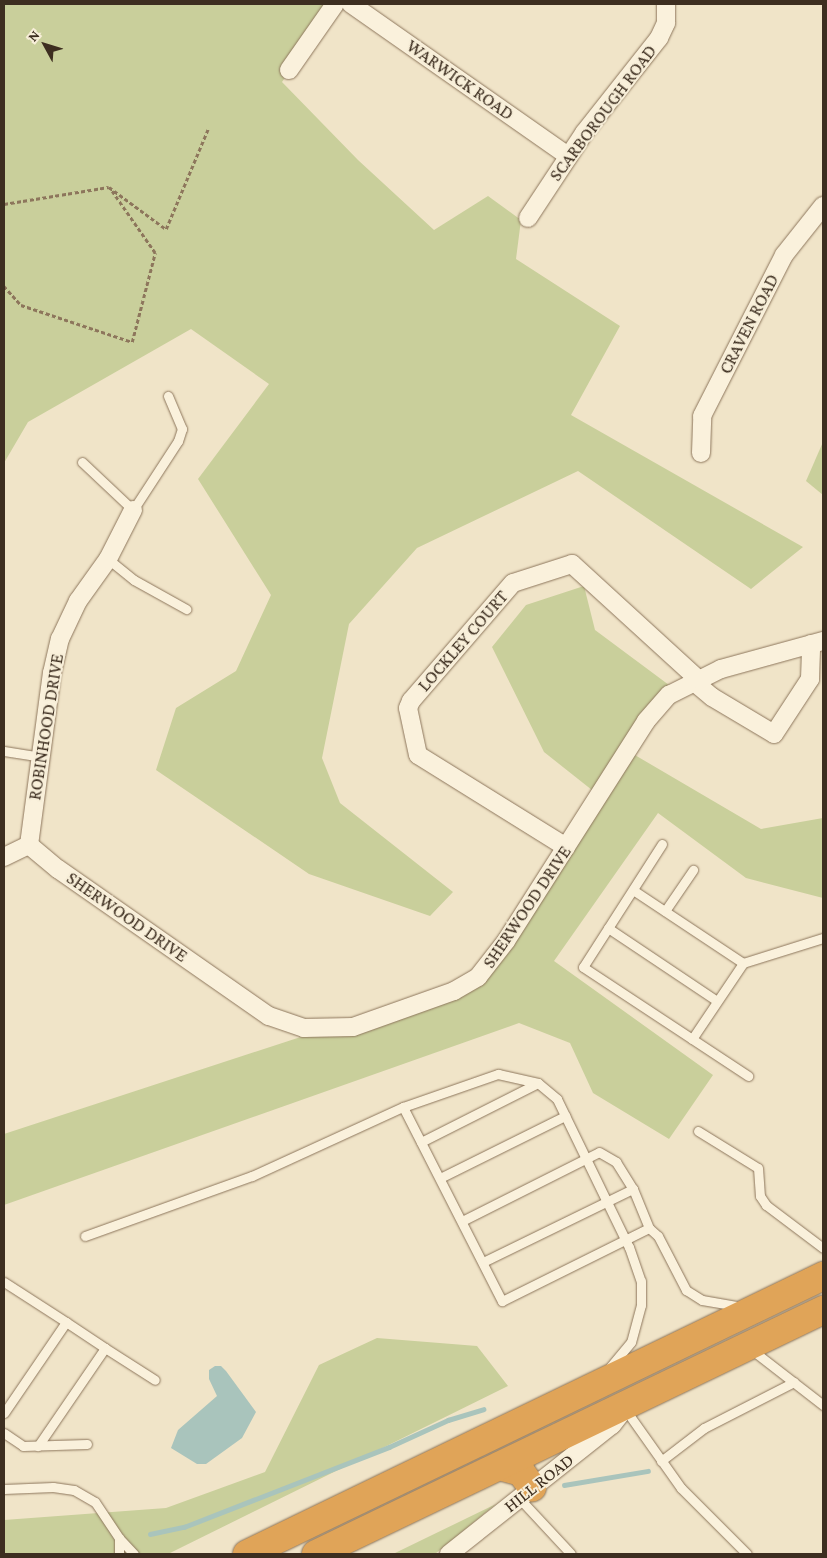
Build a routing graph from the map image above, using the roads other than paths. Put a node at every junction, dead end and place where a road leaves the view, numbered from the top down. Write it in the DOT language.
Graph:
graph roads {
  1 [pos="335,4"];
  2 [pos="351,4"];
  3 [pos="666,4"];
  4 [pos="289,70"];
  5 [pos="568,156"];
  6 [pos="823,206"];
  7 [pos="528,218"];
  8 [pos="168,396"];
  9 [pos="701,452"];
  10 [pos="82,462"];
  11 [pos="133,510"];
  12 [pos="108,559"];
  13 [pos="186,609"];
  14 [pos="817,642"];
  15 [pos="696,680"];
  16 [pos="4,751"];
  17 [pos="40,757"];
  18 [pos="662,844"];
  19 [pos="29,845"];
  20 [pos="566,847"];
  21 [pos="4,857"];
  22 [pos="693,870"];
  23 [pos="633,890"];
  24 [pos="665,911"];
  25 [pos="608,928"];
  26 [pos="823,938"];
  27 [pos="743,963"];
  28 [pos="718,1001"];
  29 [pos="692,1040"];
  30 [pos="748,1076"];
  31 [pos="538,1083"];
  32 [pos="403,1107"];
  33 [pos="565,1116"];
  34 [pos="698,1131"];
  35 [pos="421,1142"];
  36 [pos="586,1159"];
  37 [pos="440,1178"];
  38 [pos="633,1189"];
  39 [pos="606,1202"];
  40 [pos="462,1220"];
  41 [pos="649,1228"];
  42 [pos="86,1236"];
  43 [pos="625,1239"];
  44 [pos="823,1248"];
  45 [pos="482,1262"];
  46 [pos="823,1276"];
  47 [pos="4,1282"];
  48 [pos="753,1310"];
  49 [pos="823,1310"];
  50 [pos="66,1322"];
  51 [pos="748,1346"];
  52 [pos="105,1348"];
  53 [pos="154,1380"];
  54 [pos="794,1382"];
  55 [pos="595,1386"];
  56 [pos="823,1404"];
  57 [pos="624,1406"];
  58 [pos="4,1413"];
  59 [pos="4,1433"];
  60 [pos="87,1444"];
  61 [pos="38,1446"];
  62 [pos="661,1461"];
  63 [pos="499,1466"];
  64 [pos="4,1489"];
  65 [pos="525,1492"];
  66 [pos="120,1538"];
  67 [pos="452,1553"];
  68 [pos="119,1554"];
  69 [pos="134,1554"];
  70 [pos="247,1554"];
  71 [pos="316,1554"];
  72 [pos="571,1554"];
  73 [pos="747,1554"];
  1 -- 4 [label="street"];
  2 -- 5 [label="street, WARWICK ROAD"];
  3 -- 5 [label="street, SCARBOROUGH ROAD"];
  5 -- 7 [label="street, SCARBOROUGH ROAD"];
  6 -- 9 [label="street, CRAVEN ROAD"];
  8 -- 11 [label="lane"];
  10 -- 11 [label="lane"];
  11 -- 12 [label="street, ROBINHOOD DRIVE"];
  12 -- 13 [label="lane"];
  12 -- 17 [label="street, ROBINHOOD DRIVE"];
  14 -- 15 [label="street, SHERWOOD DRIVE"];
  14 -- 15 [label="street"];
  15 -- 20 [label="street, SHERWOOD DRIVE"];
  15 -- 20 [label="street, LOCKLEY COURT"];
  16 -- 17 [label="lane"];
  17 -- 19 [label="street, ROBINHOOD DRIVE"];
  18 -- 23 [label="lane"];
  19 -- 20 [label="street, SHERWOOD DRIVE"];
  19 -- 21 [label="street"];
  22 -- 24 [label="lane"];
  23 -- 24 [label="lane"];
  23 -- 25 [label="lane"];
  24 -- 27 [label="lane"];
  25 -- 28 [label="lane"];
  25 -- 29 [label="lane"];
  26 -- 27 [label="lane"];
  27 -- 28 [label="lane"];
  28 -- 29 [label="lane"];
  29 -- 30 [label="lane"];
  31 -- 32 [label="lane"];
  31 -- 33 [label="lane"];
  31 -- 35 [label="lane"];
  32 -- 35 [label="lane"];
  32 -- 42 [label="lane"];
  33 -- 36 [label="lane"];
  33 -- 37 [label="lane"];
  34 -- 44 [label="lane"];
  35 -- 37 [label="lane"];
  36 -- 38 [label="lane"];
  36 -- 39 [label="lane"];
  36 -- 40 [label="lane"];
  37 -- 40 [label="lane"];
  38 -- 39 [label="lane"];
  38 -- 41 [label="lane"];
  39 -- 43 [label="lane"];
  39 -- 45 [label="lane"];
  40 -- 45 [label="lane"];
  41 -- 43 [label="lane"];
  41 -- 48 [label="lane"];
  43 -- 45 [label="lane"];
  43 -- 55 [label="lane"];
  46 -- 48 [label="highway"];
  47 -- 50 [label="lane"];
  48 -- 55 [label="highway"];
  49 -- 51 [label="highway"];
  50 -- 52 [label="lane"];
  50 -- 58 [label="lane"];
  51 -- 54 [label="lane"];
  51 -- 57 [label="highway"];
  52 -- 53 [label="lane"];
  52 -- 61 [label="lane"];
  54 -- 56 [label="lane"];
  54 -- 62 [label="lane"];
  55 -- 70 [label="highway"];
  57 -- 62 [label="lane"];
  57 -- 63 [label="highway"];
  57 -- 65 [label="street, HILL ROAD"];
  59 -- 61 [label="lane"];
  60 -- 61 [label="lane"];
  62 -- 73 [label="lane"];
  63 -- 65 [label="highway"];
  63 -- 71 [label="highway"];
  64 -- 66 [label="lane"];
  65 -- 67 [label="street, HILL ROAD"];
  65 -- 72 [label="lane"];
  66 -- 68 [label="lane"];
  66 -- 69 [label="lane"];
}
